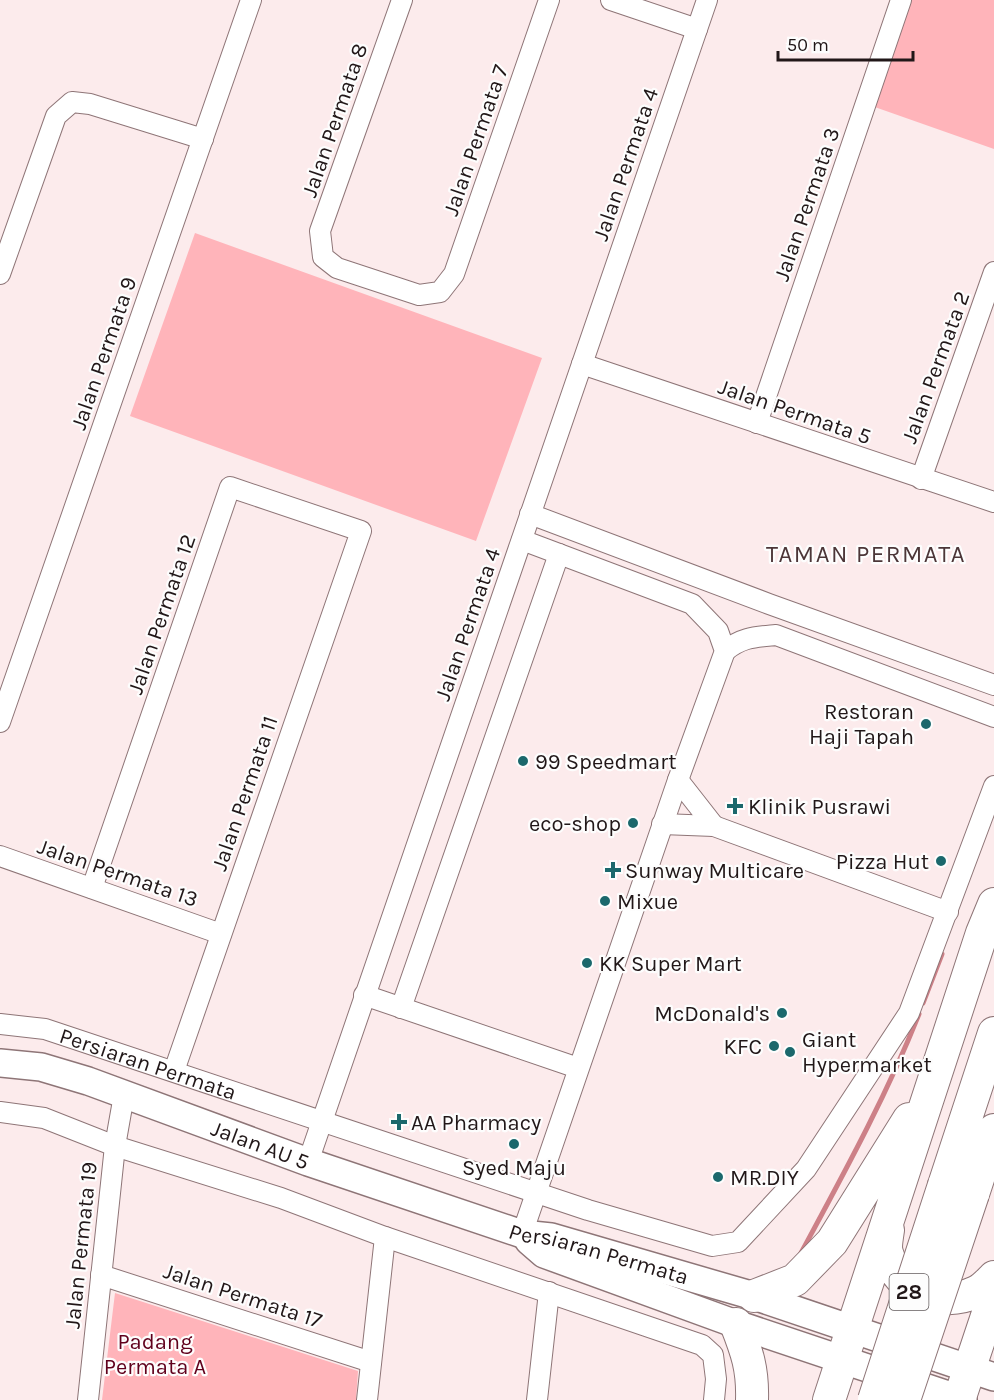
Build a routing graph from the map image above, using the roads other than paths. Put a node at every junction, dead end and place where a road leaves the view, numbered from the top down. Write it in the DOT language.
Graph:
graph roads {
  1 [pos="251,0"];
  2 [pos="402,0"];
  3 [pos="549,0"];
  4 [pos="611,0"];
  5 [pos="707,0"];
  6 [pos="901,0"];
  7 [pos="697,29"];
  8 [pos="203,139"];
  9 [pos="994,272"];
  10 [pos="0,274"];
  11 [pos="440,292"];
  12 [pos="582,364"];
  13 [pos="757,423"];
  14 [pos="921,479"];
  15 [pos="994,502"];
  16 [pos="530,514"];
  17 [pos="361,531"];
  18 [pos="522,540"];
  19 [pos="559,554"];
  20 [pos="725,651"];
  21 [pos="994,686"];
  22 [pos="994,717"];
  23 [pos="0,722"];
  24 [pos="678,780"];
  25 [pos="994,786"];
  26 [pos="662,825"];
  27 [pos="714,826"];
  28 [pos="0,856"];
  29 [pos="92,888"];
  30 [pos="994,904"];
  31 [pos="948,912"];
  32 [pos="221,934"];
  33 [pos="364,995"];
  34 [pos="401,1008"];
  35 [pos="0,1024"];
  36 [pos="994,1034"];
  37 [pos="0,1063"];
  38 [pos="578,1068"];
  39 [pos="174,1071"];
  40 [pos="935,1076"];
  41 [pos="124,1095"];
  42 [pos="0,1112"];
  43 [pos="321,1123"];
  44 [pos="994,1130"];
  45 [pos="115,1146"];
  46 [pos="308,1162"];
  47 [pos="958,1189"];
  48 [pos="535,1192"];
  49 [pos="888,1218"];
  50 [pos="522,1234"];
  51 [pos="385,1237"];
  52 [pos="101,1275"];
  53 [pos="994,1277"];
  54 [pos="549,1293"];
  55 [pos="994,1295"];
  56 [pos="754,1296"];
  57 [pos="736,1324"];
  58 [pos="852,1329"];
  59 [pos="842,1359"];
  60 [pos="371,1362"];
  61 [pos="982,1373"];
  62 [pos="88,1400"];
  63 [pos="367,1400"];
  64 [pos="537,1400"];
  65 [pos="714,1400"];
  66 [pos="752,1400"];
  67 [pos="828,1400"];
  68 [pos="874,1400"];
  69 [pos="904,1400"];
  70 [pos="960,1400"];
  1 -- 8 [label="street, Jalan Permata 9"];
  2 -- 11 [label="street, Jalan Permata 8"];
  3 -- 11 [label="street, Jalan Permata 7"];
  4 -- 7 [label="street"];
  5 -- 7 [label="street, Jalan Permata 4"];
  6 -- 13 [label="street, Jalan Permata 3"];
  7 -- 12 [label="street, Jalan Permata 4"];
  8 -- 10 [label="street"];
  8 -- 23 [label="street, Jalan Permata 9"];
  9 -- 14 [label="street, Jalan Permata 2"];
  12 -- 13 [label="street, Jalan Permata 5"];
  12 -- 16 [label="street, Jalan Permata 4"];
  13 -- 14 [label="street, Jalan Permata 5"];
  14 -- 15 [label="street, Jalan Permata 5"];
  16 -- 18 [label="street, Jalan Permata 4"];
  16 -- 21 [label="street"];
  17 -- 29 [label="street, Jalan Permata 12"];
  17 -- 32 [label="street, Jalan Permata 11"];
  18 -- 19 [label="street"];
  18 -- 33 [label="street, Jalan Permata 4"];
  19 -- 20 [label="street"];
  19 -- 34 [label="street"];
  20 -- 22 [label="street"];
  20 -- 24 [label="street"];
  24 -- 26 [label="street"];
  24 -- 27 [label="street"];
  25 -- 31 [label="street, Persiaran Permata"];
  26 -- 27 [label="street"];
  26 -- 38 [label="street"];
  27 -- 31 [label="street"];
  28 -- 29 [label="street, Jalan Permata 13"];
  29 -- 32 [label="street, Jalan Permata 13"];
  30 -- 40 [label="highway"];
  31 -- 48 [label="street, Persiaran Permata"];
  32 -- 39 [label="street, Jalan Permata 11"];
  33 -- 34 [label="street"];
  33 -- 43 [label="street, Jalan Permata 4"];
  34 -- 38 [label="street"];
  35 -- 39 [label="street, Persiaran Permata"];
  36 -- 47 [label="highway, 28"];
  37 -- 41 [label="main road, Jalan AU 5"];
  38 -- 48 [label="street"];
  39 -- 43 [label="street, Persiaran Permata"];
  40 -- 49 [label="highway"];
  40 -- 56 [label="highway"];
  41 -- 45 [label="street, Jalan Permata 19"];
  41 -- 46 [label="main road, Jalan AU 5"];
  42 -- 45 [label="street"];
  43 -- 46 [label="street, Jalan Permata 4"];
  43 -- 48 [label="street, Persiaran Permata"];
  44 -- 47 [label="highway, 28"];
  45 -- 51 [label="street"];
  45 -- 52 [label="street, Jalan Permata 19"];
  46 -- 50 [label="main road, Jalan AU 5"];
  47 -- 68 [label="highway, 28, bridge"];
  47 -- 69 [label="highway, 28, bridge"];
  48 -- 50 [label="street"];
  49 -- 53 [label="highway"];
  49 -- 58 [label="highway"];
  50 -- 56 [label="main road, Persiaran Permata"];
  50 -- 57 [label="main road, Persiaran Permata"];
  51 -- 54 [label="street"];
  51 -- 60 [label="street"];
  52 -- 60 [label="street, Jalan Permata 17"];
  52 -- 62 [label="street, Jalan Permata 19"];
  54 -- 64 [label="street"];
  54 -- 65 [label="street"];
  55 -- 61 [label="highway"];
  56 -- 58 [label="main road, Persiaran Permata"];
  57 -- 59 [label="main road, Persiaran Permata"];
  57 -- 66 [label="highway"];
  58 -- 59 [label="highway"];
  58 -- 61 [label="main road, Persiaran Permata"];
  59 -- 67 [label="highway"];
  59 -- 70 [label="main road, Persiaran Permata"];
  60 -- 63 [label="street"];
  61 -- 70 [label="highway"];
}
